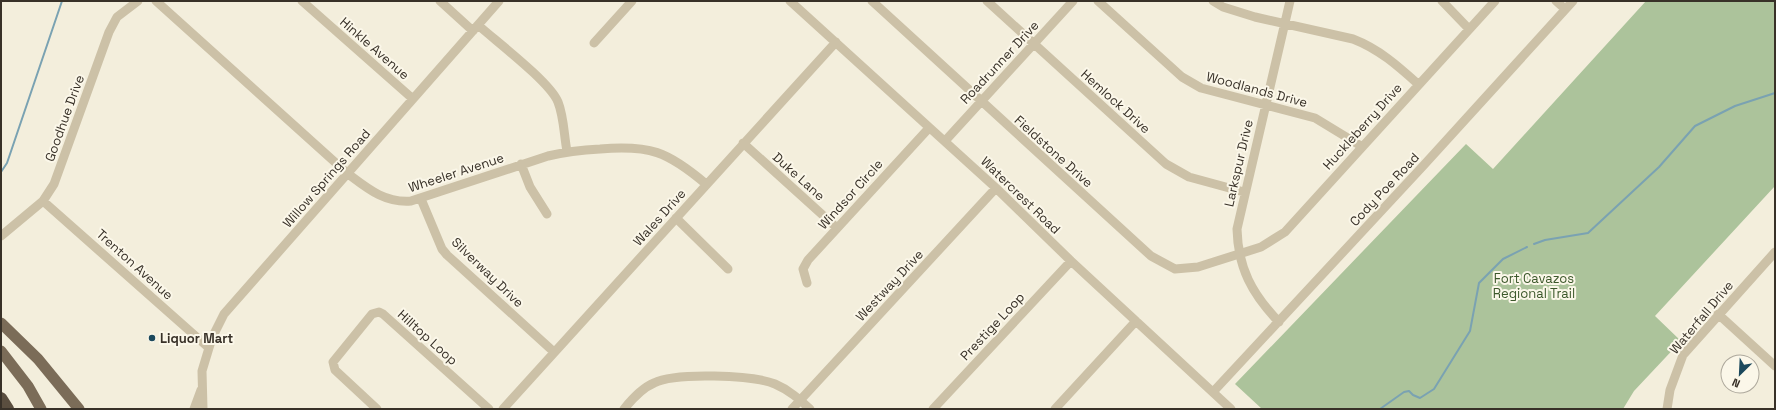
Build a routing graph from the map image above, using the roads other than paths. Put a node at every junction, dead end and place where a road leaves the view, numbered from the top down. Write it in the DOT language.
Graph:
graph roads {
  1 [pos="138,1"];
  2 [pos="156,1"];
  3 [pos="302,1"];
  4 [pos="440,1"];
  5 [pos="499,1"];
  6 [pos="632,1"];
  7 [pos="790,1"];
  8 [pos="872,1"];
  9 [pos="987,1"];
  10 [pos="1073,1"];
  11 [pos="1098,1"];
  12 [pos="1213,1"];
  13 [pos="1290,1"];
  14 [pos="1442,1"];
  15 [pos="1495,1"];
  16 [pos="1556,1"];
  17 [pos="1572,1"];
  18 [pos="1565,9"];
  19 [pos="1284,24"];
  20 [pos="475,28"];
  21 [pos="1469,29"];
  22 [pos="836,42"];
  23 [pos="594,43"];
  24 [pos="1034,45"];
  25 [pos="1418,84"];
  26 [pos="413,99"];
  27 [pos="980,102"];
  28 [pos="1265,104"];
  29 [pos="928,128"];
  30 [pos="944,141"];
  31 [pos="743,143"];
  32 [pos="1361,146"];
  33 [pos="567,151"];
  34 [pos="521,164"];
  35 [pos="347,173"];
  36 [pos="706,184"];
  37 [pos="996,188"];
  38 [pos="1244,192"];
  39 [pos="421,199"];
  40 [pos="43,200"];
  41 [pos="547,214"];
  42 [pos="676,218"];
  43 [pos="837,228"];
  44 [pos="1,236"];
  45 [pos="1775,252"];
  46 [pos="1240,254"];
  47 [pos="1071,261"];
  48 [pos="728,269"];
  49 [pos="807,283"];
  50 [pos="1718,314"];
  51 [pos="1136,321"];
  52 [pos="1279,322"];
  53 [pos="1,323"];
  54 [pos="209,348"];
  55 [pos="1,351"];
  56 [pos="554,352"];
  57 [pos="1775,366"];
  58 [pos="202,387"];
  59 [pos="1213,392"];
  60 [pos="1,398"];
  61 [pos="800,400"];
  62 [pos="8,409"];
  63 [pos="41,409"];
  64 [pos="79,409"];
  65 [pos="194,409"];
  66 [pos="203,409"];
  67 [pos="377,409"];
  68 [pos="489,409"];
  69 [pos="503,409"];
  70 [pos="624,409"];
  71 [pos="792,409"];
  72 [pos="810,409"];
  73 [pos="932,409"];
  74 [pos="1055,409"];
  75 [pos="1231,409"];
  76 [pos="1667,409"];
  1 -- 40 [label="street, Goodhue Drive"];
  2 -- 35 [label="street, Wheeler Avenue"];
  3 -- 26 [label="street, Hinkle Avenue"];
  4 -- 20 [label="street"];
  5 -- 20 [label="street, Willow Springs Road"];
  6 -- 23 [label="street"];
  7 -- 22 [label="street, Watercrest Road"];
  8 -- 27 [label="street, Fieldstone Drive"];
  9 -- 24 [label="street, Hemlock Drive"];
  10 -- 24 [label="street, Roadrunner Drive"];
  11 -- 28 [label="street, Woodlands Drive"];
  12 -- 19 [label="street"];
  13 -- 19 [label="street, Larkspur Drive"];
  14 -- 21 [label="street"];
  15 -- 21 [label="street, Huckleberry Drive"];
  16 -- 18 [label="street"];
  17 -- 18 [label="street, Cody Poe Road"];
  18 -- 52 [label="street, Cody Poe Road"];
  19 -- 25 [label="street"];
  19 -- 28 [label="street, Larkspur Drive"];
  20 -- 26 [label="street, Willow Springs Road"];
  20 -- 33 [label="street"];
  21 -- 25 [label="street, Huckleberry Drive"];
  22 -- 29 [label="street, Watercrest Road"];
  22 -- 31 [label="street, Wales Drive"];
  24 -- 27 [label="street, Roadrunner Drive"];
  24 -- 38 [label="street, Hemlock Drive"];
  25 -- 32 [label="street, Huckleberry Drive"];
  26 -- 35 [label="street, Willow Springs Road"];
  27 -- 30 [label="street, Roadrunner Drive"];
  27 -- 46 [label="street, Fieldstone Drive"];
  28 -- 32 [label="street, Woodlands Drive"];
  28 -- 38 [label="street, Larkspur Drive"];
  29 -- 30 [label="street, Watercrest Road"];
  29 -- 43 [label="street, Windsor Circle"];
  30 -- 37 [label="street, Watercrest Road"];
  31 -- 36 [label="street, Wales Drive"];
  31 -- 43 [label="street, Duke Lane"];
  32 -- 46 [label="street, Huckleberry Drive"];
  33 -- 34 [label="street, Wheeler Avenue"];
  33 -- 36 [label="street, Wheeler Avenue"];
  34 -- 39 [label="street, Wheeler Avenue"];
  34 -- 41 [label="street"];
  35 -- 39 [label="street, Wheeler Avenue"];
  35 -- 54 [label="street, Willow Springs Road"];
  36 -- 42 [label="street, Wales Drive"];
  37 -- 47 [label="street, Watercrest Road"];
  37 -- 61 [label="street, Westway Drive"];
  38 -- 46 [label="street, Larkspur Drive"];
  39 -- 56 [label="street, Silverway Drive"];
  40 -- 44 [label="street, Goodhue Drive"];
  40 -- 54 [label="street, Trenton Avenue"];
  42 -- 48 [label="street"];
  42 -- 56 [label="street, Wales Drive"];
  43 -- 49 [label="street, Windsor Circle"];
  45 -- 50 [label="street, Waterfall Drive"];
  46 -- 52 [label="street, Larkspur Drive"];
  47 -- 51 [label="street, Watercrest Road"];
  47 -- 73 [label="street, Prestige Loop"];
  50 -- 57 [label="street"];
  50 -- 76 [label="street, Waterfall Drive"];
  51 -- 59 [label="street, Watercrest Road"];
  51 -- 74 [label="street"];
  52 -- 59 [label="street, Cody Poe Road"];
  53 -- 64 [label="main road"];
  54 -- 58 [label="street, Willow Springs Road"];
  55 -- 63 [label="main road"];
  56 -- 69 [label="street, Wales Drive"];
  58 -- 65 [label="street, Willow Springs Road"];
  58 -- 66 [label="street, Willow Springs Road"];
  59 -- 75 [label="street, Watercrest Road"];
  60 -- 62 [label="highway"];
  61 -- 70 [label="street"];
  61 -- 71 [label="street, Westway Drive"];
  61 -- 72 [label="street"];
  67 -- 68 [label="street, Hilltop Loop"];
}
